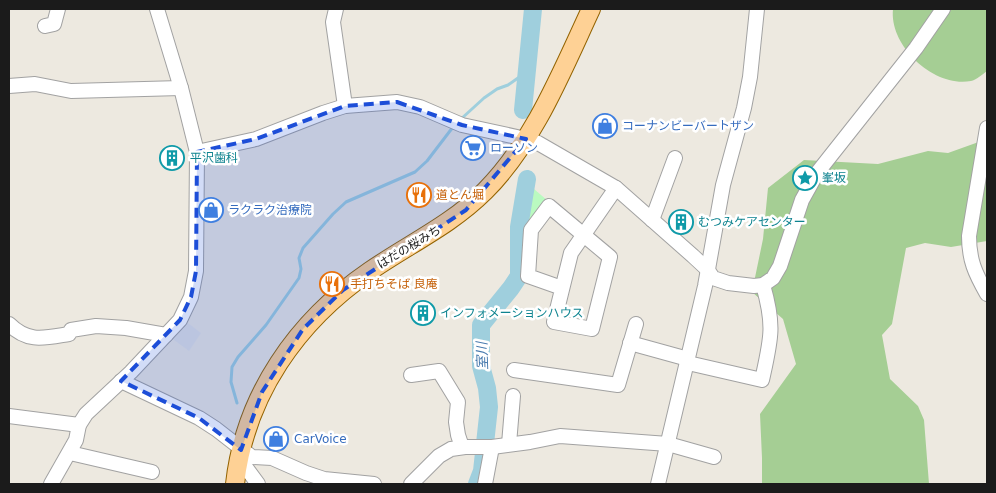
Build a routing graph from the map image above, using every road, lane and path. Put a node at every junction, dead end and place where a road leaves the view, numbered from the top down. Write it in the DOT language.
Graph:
graph roads {
  1 [pos="58,9"];
  2 [pos="157,9"];
  3 [pos="336,9"];
  4 [pos="590,9"];
  5 [pos="757,9"];
  6 [pos="943,9"];
  7 [pos="45,26"];
  8 [pos="9,86"];
  9 [pos="181,88"];
  10 [pos="345,106"];
  11 [pos="987,128"];
  12 [pos="526,139"];
  13 [pos="197,152"];
  14 [pos="677,165"];
  15 [pos="616,188"];
  16 [pos="652,220"];
  17 [pos="584,234"];
  18 [pos="707,269"];
  19 [pos="762,285"];
  20 [pos="562,288"];
  21 [pos="987,294"];
  22 [pos="9,324"];
  23 [pos="636,324"];
  24 [pos="166,335"];
  25 [pos="630,343"];
  26 [pos="688,361"];
  27 [pos="514,370"];
  28 [pos="411,375"];
  29 [pos="121,382"];
  30 [pos="513,396"];
  31 [pos="9,416"];
  32 [pos="80,425"];
  33 [pos="510,444"];
  34 [pos="668,444"];
  35 [pos="462,447"];
  36 [pos="486,447"];
  37 [pos="70,453"];
  38 [pos="240,454"];
  39 [pos="714,457"];
  40 [pos="152,472"];
  41 [pos="51,484"];
  42 [pos="235,484"];
  43 [pos="258,484"];
  44 [pos="374,484"];
  45 [pos="411,484"];
  46 [pos="485,484"];
  47 [pos="658,484"];
  1 -- 7 [label="street"];
  2 -- 9 [label="street"];
  3 -- 10 [label="street"];
  4 -- 12 [label="main road, はだの桜みち"];
  5 -- 18 [label="street"];
  6 -- 19 [label="street"];
  8 -- 9 [label="street"];
  9 -- 13 [label="street"];
  10 -- 12 [label="street"];
  10 -- 13 [label="street"];
  11 -- 21 [label="street"];
  12 -- 15 [label="street"];
  12 -- 38 [label="main road, はだの桜みち"];
  13 -- 24 [label="street"];
  14 -- 16 [label="street"];
  15 -- 16 [label="street"];
  15 -- 17 [label="street"];
  16 -- 18 [label="street"];
  17 -- 20 [label="street"];
  17 -- 20 [label="street"];
  17 -- 20 [label="street"];
  18 -- 19 [label="street"];
  18 -- 26 [label="street"];
  19 -- 26 [label="street"];
  22 -- 24 [label="street"];
  23 -- 25 [label="street"];
  24 -- 29 [label="street"];
  25 -- 26 [label="street"];
  25 -- 27 [label="street"];
  26 -- 34 [label="street"];
  28 -- 35 [label="street"];
  29 -- 32 [label="street"];
  29 -- 38 [label="street"];
  30 -- 33 [label="street"];
  31 -- 32 [label="street"];
  32 -- 37 [label="street"];
  33 -- 34 [label="street"];
  33 -- 36 [label="street"];
  34 -- 39 [label="street"];
  34 -- 47 [label="street"];
  35 -- 36 [label="street"];
  35 -- 45 [label="street"];
  36 -- 46 [label="street"];
  37 -- 40 [label="street"];
  37 -- 41 [label="street"];
  38 -- 42 [label="main road, はだの桜みち"];
  38 -- 43 [label="street"];
  38 -- 44 [label="street"];
}
